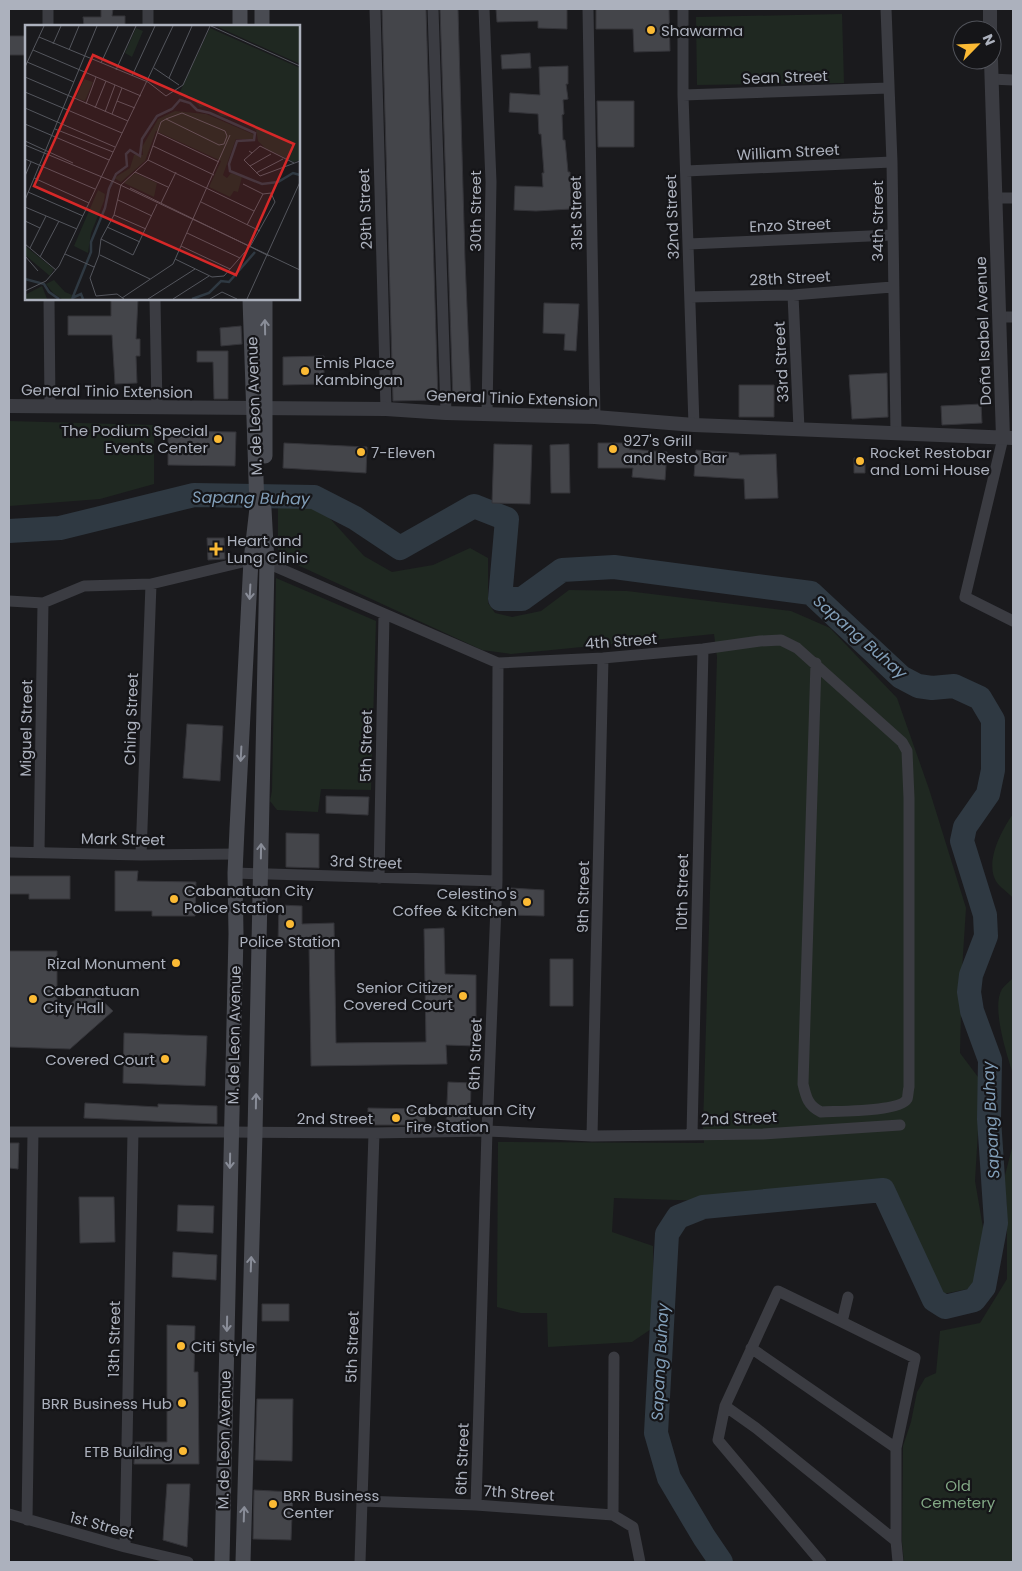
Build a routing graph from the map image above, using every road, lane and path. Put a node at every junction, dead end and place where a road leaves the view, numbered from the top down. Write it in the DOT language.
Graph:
graph roads {
  1 [pos="48,9"];
  2 [pos="148,9"];
  3 [pos="240,9"];
  4 [pos="262,9"];
  5 [pos="375,9"];
  6 [pos="433,9"];
  7 [pos="484,9"];
  8 [pos="588,9"];
  9 [pos="683,9"];
  10 [pos="886,9"];
  11 [pos="48,25"];
  12 [pos="148,25"];
  13 [pos="240,25"];
  14 [pos="262,25"];
  15 [pos="991,70"];
  16 [pos="991,79"];
  17 [pos="1013,80"];
  18 [pos="889,88"];
  19 [pos="683,96"];
  20 [pos="892,162"];
  21 [pos="686,171"];
  22 [pos="994,198"];
  23 [pos="1013,198"];
  24 [pos="892,236"];
  25 [pos="688,244"];
  26 [pos="892,287"];
  27 [pos="793,295"];
  28 [pos="690,297"];
  29 [pos="49,300"];
  30 [pos="155,300"];
  31 [pos="250,300"];
  32 [pos="265,300"];
  33 [pos="1006,317"];
  34 [pos="9,406"];
  35 [pos="50,407"];
  36 [pos="157,408"];
  37 [pos="260,408"];
  38 [pos="386,409"];
  39 [pos="446,413"];
  40 [pos="487,414"];
  41 [pos="595,417"];
  42 [pos="694,425"];
  43 [pos="799,428"];
  44 [pos="896,434"];
  45 [pos="1008,438"];
  46 [pos="260,508"];
  47 [pos="251,560"];
  48 [pos="267,563"];
  49 [pos="151,584"];
  50 [pos="9,601"];
  51 [pos="43,604"];
  52 [pos="384,614"];
  53 [pos="1013,621"];
  54 [pos="703,650"];
  55 [pos="603,658"];
  56 [pos="498,663"];
  57 [pos="816,663"];
  58 [pos="9,852"];
  59 [pos="39,852"];
  60 [pos="236,854"];
  61 [pos="141,855"];
  62 [pos="235,873"];
  63 [pos="261,874"];
  64 [pos="379,878"];
  65 [pos="497,881"];
  66 [pos="900,1125"];
  67 [pos="486,1131"];
  68 [pos="9,1132"];
  69 [pos="32,1132"];
  70 [pos="133,1132"];
  71 [pos="231,1132"];
  72 [pos="255,1132"];
  73 [pos="374,1133"];
  74 [pos="692,1135"];
  75 [pos="592,1136"];
  76 [pos="848,1297"];
  77 [pos="842,1322"];
  78 [pos="751,1348"];
  79 [pos="614,1357"];
  80 [pos="725,1406"];
  81 [pos="896,1448"];
  82 [pos="362,1501"];
  83 [pos="476,1505"];
  84 [pos="9,1514"];
  85 [pos="613,1515"];
  86 [pos="27,1520"];
  87 [pos="896,1541"];
  88 [pos="125,1547"];
  89 [pos="188,1562"];
  90 [pos="222,1562"];
  91 [pos="242,1562"];
  92 [pos="360,1562"];
  93 [pos="640,1562"];
  94 [pos="821,1562"];
  95 [pos="898,1562"];
  1 -- 11 [label="street"];
  2 -- 12 [label="street"];
  3 -- 13 [label="main road"];
  4 -- 14 [label="main road"];
  5 -- 38 [label="street, 29th Street"];
  6 -- 39 [label="street"];
  7 -- 40 [label="street, 30th Street"];
  8 -- 41 [label="street, 31st Street"];
  9 -- 19 [label="street, 32nd Street"];
  10 -- 18 [label="street, 34th Street"];
  15 -- 16 [label="street, Doña Isabel Avenue"];
  16 -- 17 [label="street"];
  16 -- 22 [label="street, Doña Isabel Avenue"];
  18 -- 19 [label="street, Sean Street"];
  18 -- 20 [label="street, 34th Street"];
  19 -- 21 [label="street, 32nd Street"];
  20 -- 21 [label="street, William Street"];
  20 -- 24 [label="street, 34th Street"];
  21 -- 25 [label="street, 32nd Street"];
  22 -- 23 [label="street"];
  22 -- 33 [label="street, Doña Isabel Avenue"];
  24 -- 25 [label="street, Enzo Street"];
  24 -- 26 [label="street, 34th Street"];
  25 -- 28 [label="street, 32nd Street"];
  26 -- 27 [label="street, 28th Street"];
  26 -- 44 [label="street, 34th Street"];
  27 -- 28 [label="street, 28th Street"];
  27 -- 43 [label="street, 33rd Street"];
  28 -- 42 [label="street, 32nd Street"];
  29 -- 35 [label="street"];
  30 -- 36 [label="street"];
  31 -- 37 [label="main road, M. de Leon Avenue"];
  37 -- 32 [label="main road, M. de Leon Avenue, one-way"];
  33 -- 45 [label="street, Doña Isabel Avenue"];
  34 -- 35 [label="street, General Tinio Extension"];
  35 -- 36 [label="street, General Tinio Extension"];
  36 -- 37 [label="street, General Tinio Extension"];
  37 -- 38 [label="street, General Tinio Extension"];
  37 -- 46 [label="main road, M. de Leon Avenue"];
  38 -- 39 [label="street, General Tinio Extension"];
  39 -- 40 [label="street, General Tinio Extension"];
  40 -- 41 [label="street, General Tinio Extension"];
  41 -- 42 [label="street, General Tinio Extension"];
  42 -- 43 [label="street, General Tinio Extension"];
  43 -- 44 [label="street, General Tinio Extension"];
  44 -- 45 [label="street, General Tinio Extension"];
  45 -- 53 [label="street, Doña Isabel Avenue"];
  46 -- 47 [label="main road, M. de Leon Avenue"];
  46 -- 48 [label="main road, M. de Leon Avenue"];
  47 -- 48 [label="street, 4th Street"];
  47 -- 49 [label="street"];
  47 -- 60 [label="main road, M. de Leon Avenue, one-way"];
  48 -- 52 [label="street, 4th Street"];
  63 -- 48 [label="main road, M. de Leon Avenue, one-way"];
  49 -- 51 [label="street"];
  49 -- 61 [label="street, Ching Street"];
  50 -- 51 [label="street"];
  51 -- 59 [label="street, Miguel Street"];
  52 -- 56 [label="street, 4th Street"];
  52 -- 64 [label="street, 5th Street"];
  54 -- 55 [label="street, 4th Street"];
  54 -- 57 [label="street, 4th Street"];
  54 -- 74 [label="street, 10th Street"];
  55 -- 56 [label="street, 4th Street"];
  55 -- 75 [label="street, 9th Street"];
  56 -- 65 [label="street, 6th Street"];
  57 -- 57 [label="street, 4th Street"];
  58 -- 59 [label="street, Mark Street"];
  59 -- 61 [label="street, Mark Street"];
  60 -- 61 [label="street, Mark Street"];
  60 -- 62 [label="main road, M. de Leon Avenue"];
  62 -- 63 [label="street, 3rd Street"];
  62 -- 71 [label="main road, M. de Leon Avenue"];
  63 -- 64 [label="street, 3rd Street"];
  72 -- 63 [label="main road, M. de Leon Avenue, one-way"];
  64 -- 65 [label="street, 3rd Street"];
  65 -- 67 [label="street, 6th Street"];
  66 -- 74 [label="street, 2nd Street"];
  67 -- 73 [label="street, 2nd Street"];
  67 -- 75 [label="street, 2nd Street"];
  67 -- 83 [label="street, 6th Street"];
  68 -- 69 [label="street, 2nd Street"];
  69 -- 70 [label="street, 2nd Street"];
  69 -- 86 [label="street"];
  70 -- 71 [label="street, 2nd Street"];
  70 -- 88 [label="street, 13th Street"];
  71 -- 72 [label="street, 2nd Street"];
  71 -- 90 [label="main road, M. de Leon Avenue, one-way"];
  72 -- 73 [label="street, 2nd Street"];
  91 -- 72 [label="main road, M. de Leon Avenue, one-way"];
  73 -- 82 [label="street, 5th Street"];
  74 -- 75 [label="street, 2nd Street"];
  76 -- 77 [label="street"];
  77 -- 78 [label="street"];
  77 -- 81 [label="street"];
  78 -- 80 [label="street"];
  78 -- 81 [label="street"];
  79 -- 85 [label="street"];
  80 -- 87 [label="street"];
  80 -- 94 [label="street"];
  81 -- 87 [label="street"];
  82 -- 83 [label="street, 7th Street"];
  82 -- 92 [label="street, 5th Street"];
  83 -- 85 [label="street, 7th Street"];
  84 -- 86 [label="street, 1st Street"];
  85 -- 93 [label="street"];
  86 -- 88 [label="street, 1st Street"];
  87 -- 95 [label="street"];
  88 -- 89 [label="street, 1st Street"];
}
